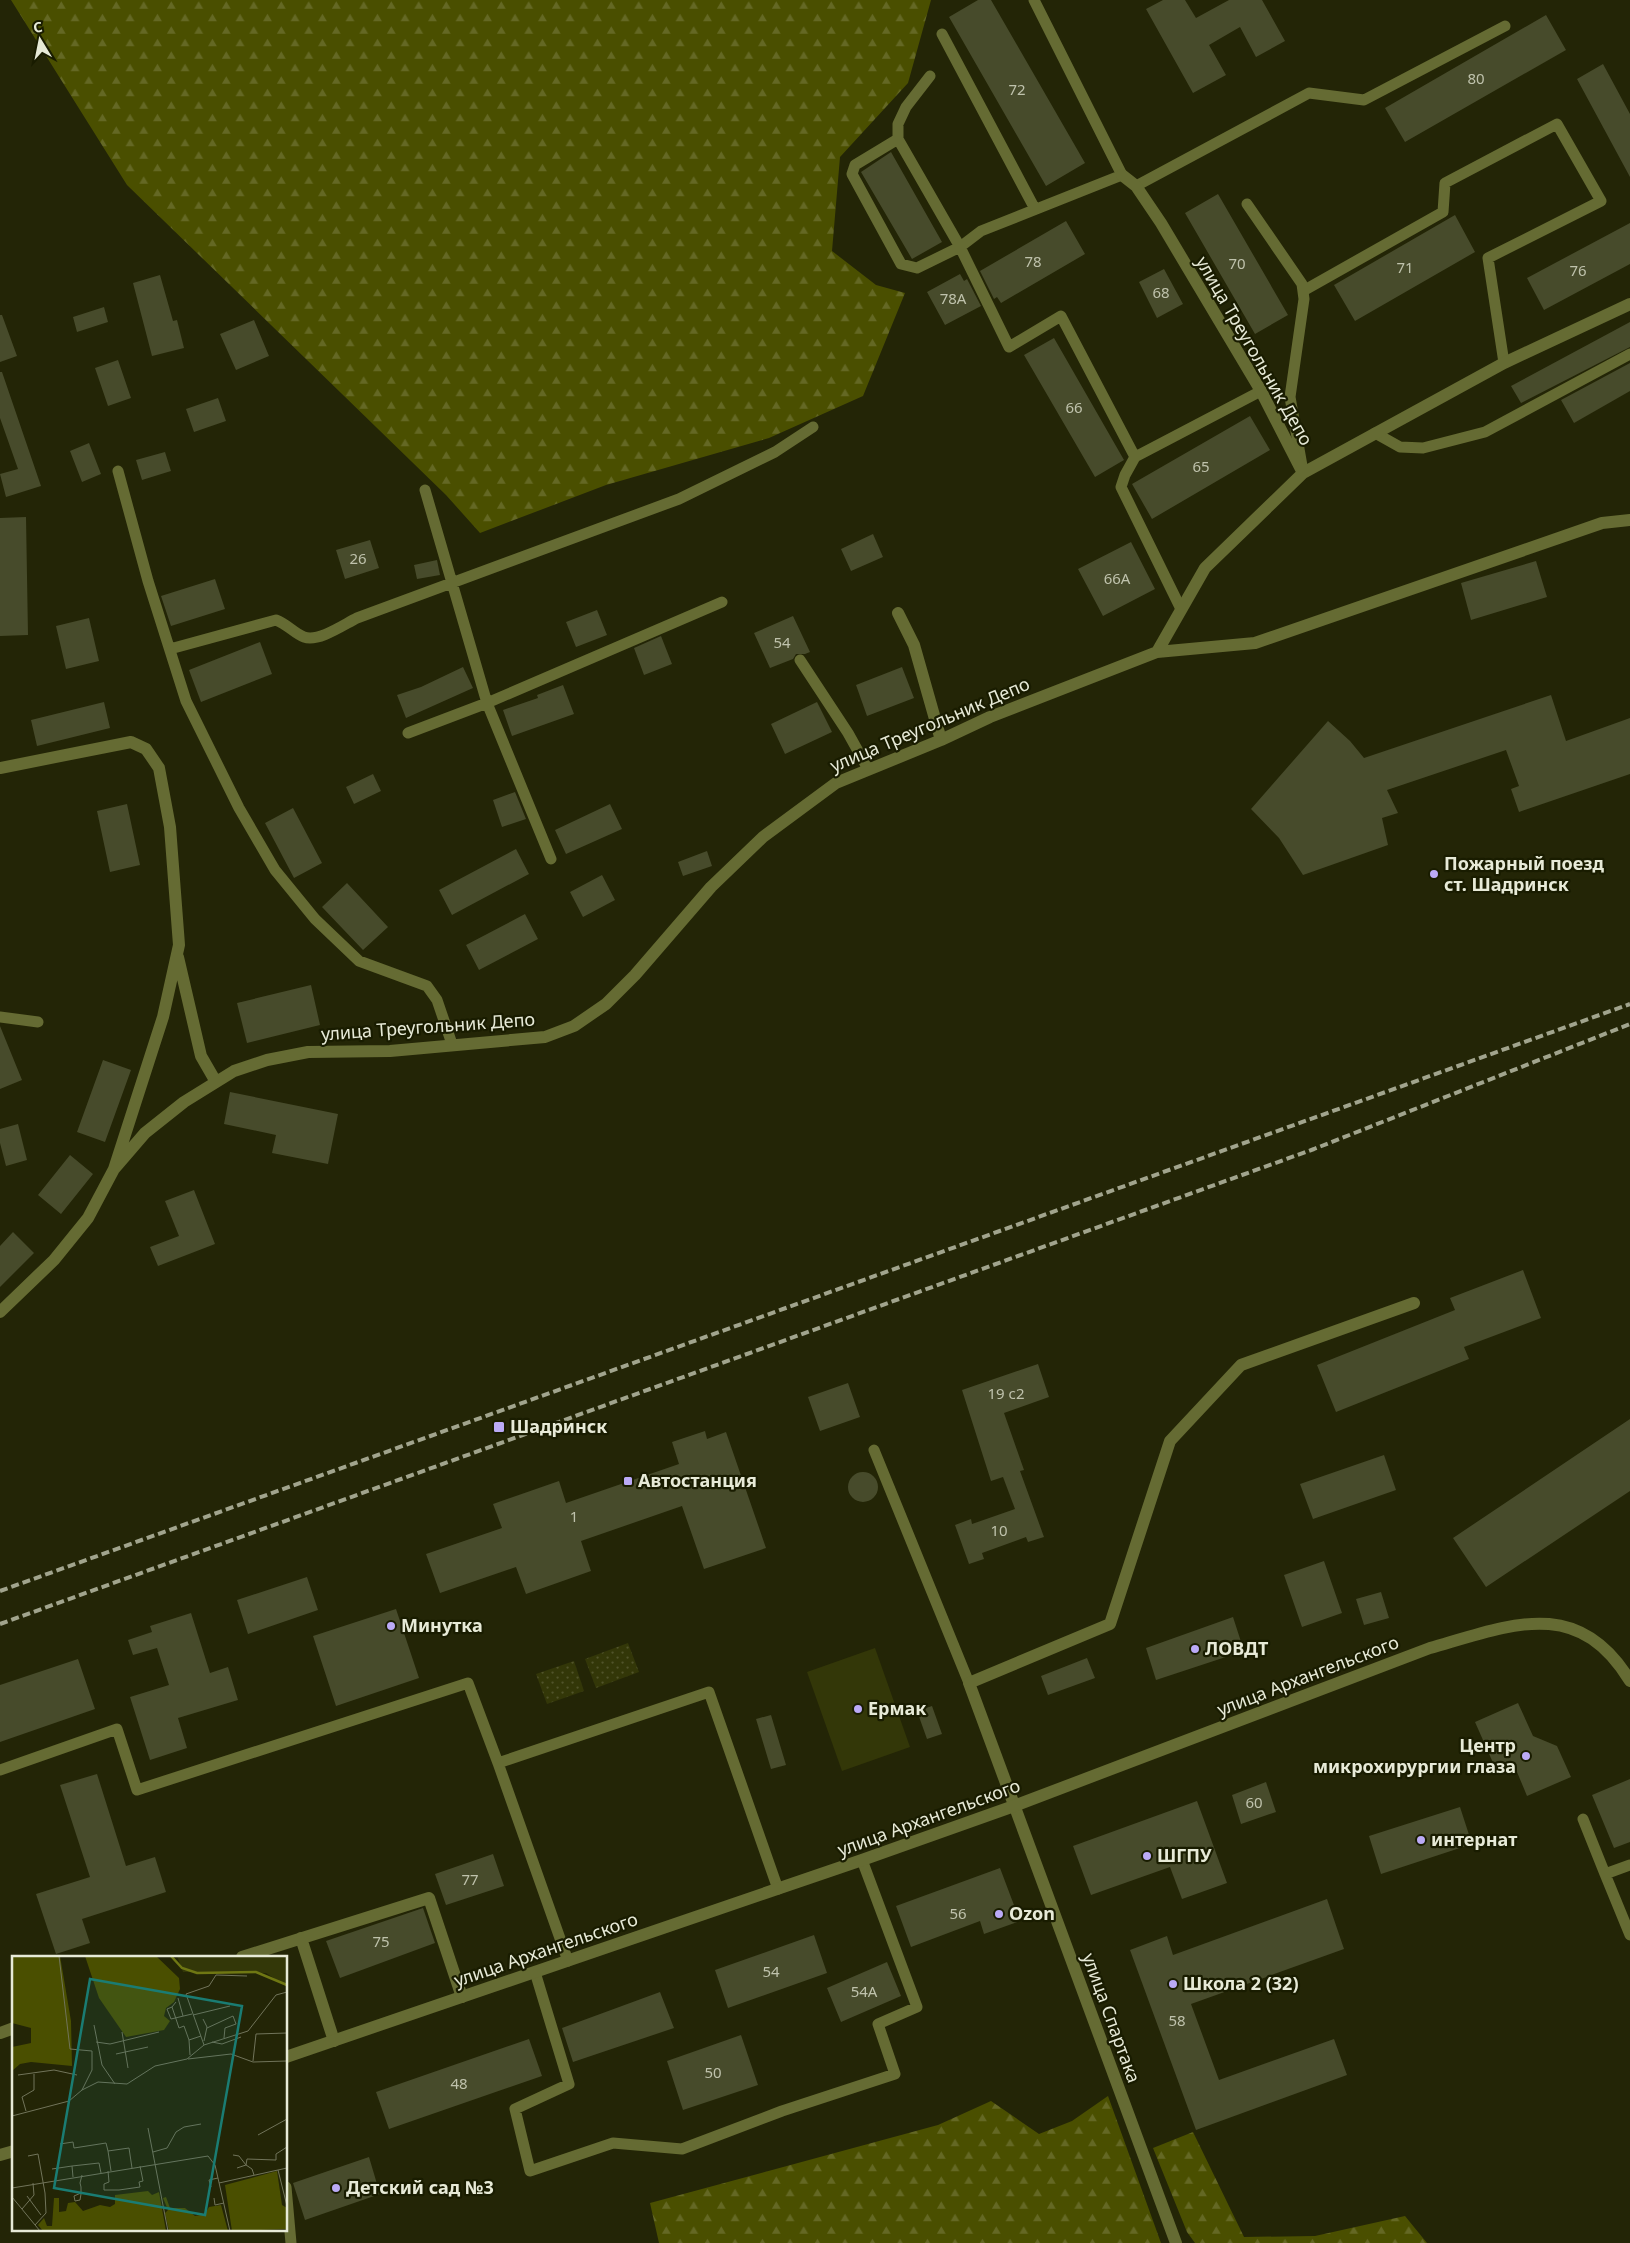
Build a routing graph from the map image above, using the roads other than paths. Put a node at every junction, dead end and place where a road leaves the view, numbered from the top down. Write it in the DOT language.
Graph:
graph roads {
  1 [pos="1034,0"];
  2 [pos="1505,26"];
  3 [pos="942,34"];
  4 [pos="930,76"];
  5 [pos="898,139"];
  6 [pos="1122,175"];
  7 [pos="1136,186"];
  8 [pos="1247,204"];
  9 [pos="1035,209"];
  10 [pos="960,247"];
  11 [pos="1303,292"];
  12 [pos="1630,304"];
  13 [pos="1630,354"];
  14 [pos="1504,363"];
  15 [pos="1261,391"];
  16 [pos="813,427"];
  17 [pos="1375,433"];
  18 [pos="1135,457"];
  19 [pos="118,470"];
  20 [pos="1303,472"];
  21 [pos="425,490"];
  22 [pos="1630,520"];
  23 [pos="452,584"];
  24 [pos="722,602"];
  25 [pos="1181,609"];
  26 [pos="898,613"];
  27 [pos="170,649"];
  28 [pos="1157,652"];
  29 [pos="800,660"];
  30 [pos="487,703"];
  31 [pos="408,733"];
  32 [pos="940,740"];
  33 [pos="0,768"];
  34 [pos="868,769"];
  35 [pos="551,859"];
  36 [pos="177,952"];
  37 [pos="0,1018"];
  38 [pos="38,1022"];
  39 [pos="452,1044"];
  40 [pos="216,1082"];
  41 [pos="114,1169"];
  42 [pos="1414,1303"];
  43 [pos="0,1312"];
  44 [pos="874,1450"];
  45 [pos="1630,1681"];
  46 [pos="969,1683"];
  47 [pos="498,1763"];
  48 [pos="0,1770"];
  49 [pos="1014,1806"];
  50 [pos="1582,1819"];
  51 [pos="862,1860"];
  52 [pos="1630,1865"];
  53 [pos="1605,1874"];
  54 [pos="778,1889"];
  55 [pos="1630,1935"];
  56 [pos="301,1938"];
  57 [pos="245,1956"];
  58 [pos="568,1961"];
  59 [pos="535,1972"];
  60 [pos="462,1998"];
  61 [pos="12,2029"];
  62 [pos="0,2033"];
  63 [pos="334,2041"];
  64 [pos="288,2057"];
  65 [pos="288,2215"];
  66 [pos="290,2243"];
  67 [pos="1176,2243"];
  1 -- 6 [label="lane"];
  2 -- 7 [label="lane"];
  3 -- 9 [label="lane"];
  4 -- 5 [label="lane"];
  5 -- 10 [label="lane"];
  5 -- 10 [label="lane"];
  6 -- 7 [label="street, улица Треугольник Депо"];
  6 -- 9 [label="lane"];
  7 -- 15 [label="street, улица Треугольник Депо"];
  8 -- 11 [label="lane"];
  9 -- 10 [label="lane"];
  10 -- 18 [label="lane"];
  11 -- 14 [label="lane"];
  11 -- 20 [label="lane"];
  12 -- 14 [label="street"];
  13 -- 17 [label="lane"];
  14 -- 17 [label="street"];
  15 -- 18 [label="lane"];
  15 -- 20 [label="street, улица Треугольник Депо"];
  16 -- 23 [label="lane"];
  17 -- 20 [label="street"];
  18 -- 25 [label="lane"];
  19 -- 27 [label="lane"];
  20 -- 25 [label="street, улица Треугольник Депо"];
  21 -- 23 [label="lane"];
  22 -- 28 [label="street"];
  23 -- 27 [label="lane"];
  23 -- 30 [label="lane"];
  24 -- 30 [label="lane"];
  25 -- 28 [label="street, улица Треугольник Депо"];
  26 -- 32 [label="street"];
  27 -- 39 [label="lane"];
  28 -- 32 [label="street, улица Треугольник Депо"];
  29 -- 34 [label="lane"];
  30 -- 31 [label="lane"];
  30 -- 35 [label="lane"];
  32 -- 34 [label="street, улица Треугольник Депо"];
  33 -- 36 [label="street"];
  34 -- 39 [label="street, улица Треугольник Депо"];
  36 -- 40 [label="street"];
  36 -- 41 [label="street"];
  37 -- 38 [label="lane"];
  39 -- 40 [label="street, улица Треугольник Депо"];
  40 -- 41 [label="street, улица Треугольник Депо"];
  41 -- 43 [label="street"];
  42 -- 46 [label="street"];
  44 -- 46 [label="lane"];
  45 -- 49 [label="street, улица Архангельского"];
  46 -- 49 [label="street, улица Спартака"];
  47 -- 48 [label="lane"];
  47 -- 54 [label="lane"];
  47 -- 58 [label="lane"];
  49 -- 51 [label="street, улица Архангельского"];
  49 -- 67 [label="street, улица Спартака"];
  50 -- 53 [label="lane"];
  51 -- 54 [label="street, улица Архангельского"];
  51 -- 59 [label="lane"];
  52 -- 53 [label="lane"];
  53 -- 55 [label="lane"];
  54 -- 58 [label="street, улица Архангельского"];
  56 -- 57 [label="street"];
  56 -- 60 [label="street"];
  56 -- 63 [label="street"];
  58 -- 59 [label="street, улица Архангельского"];
  59 -- 60 [label="street, улица Архангельского"];
  60 -- 63 [label="street, улица Архангельского"];
  61 -- 62 [label="street"];
  63 -- 64 [label="street, улица Архангельского"];
  65 -- 66 [label="lane"];
}
